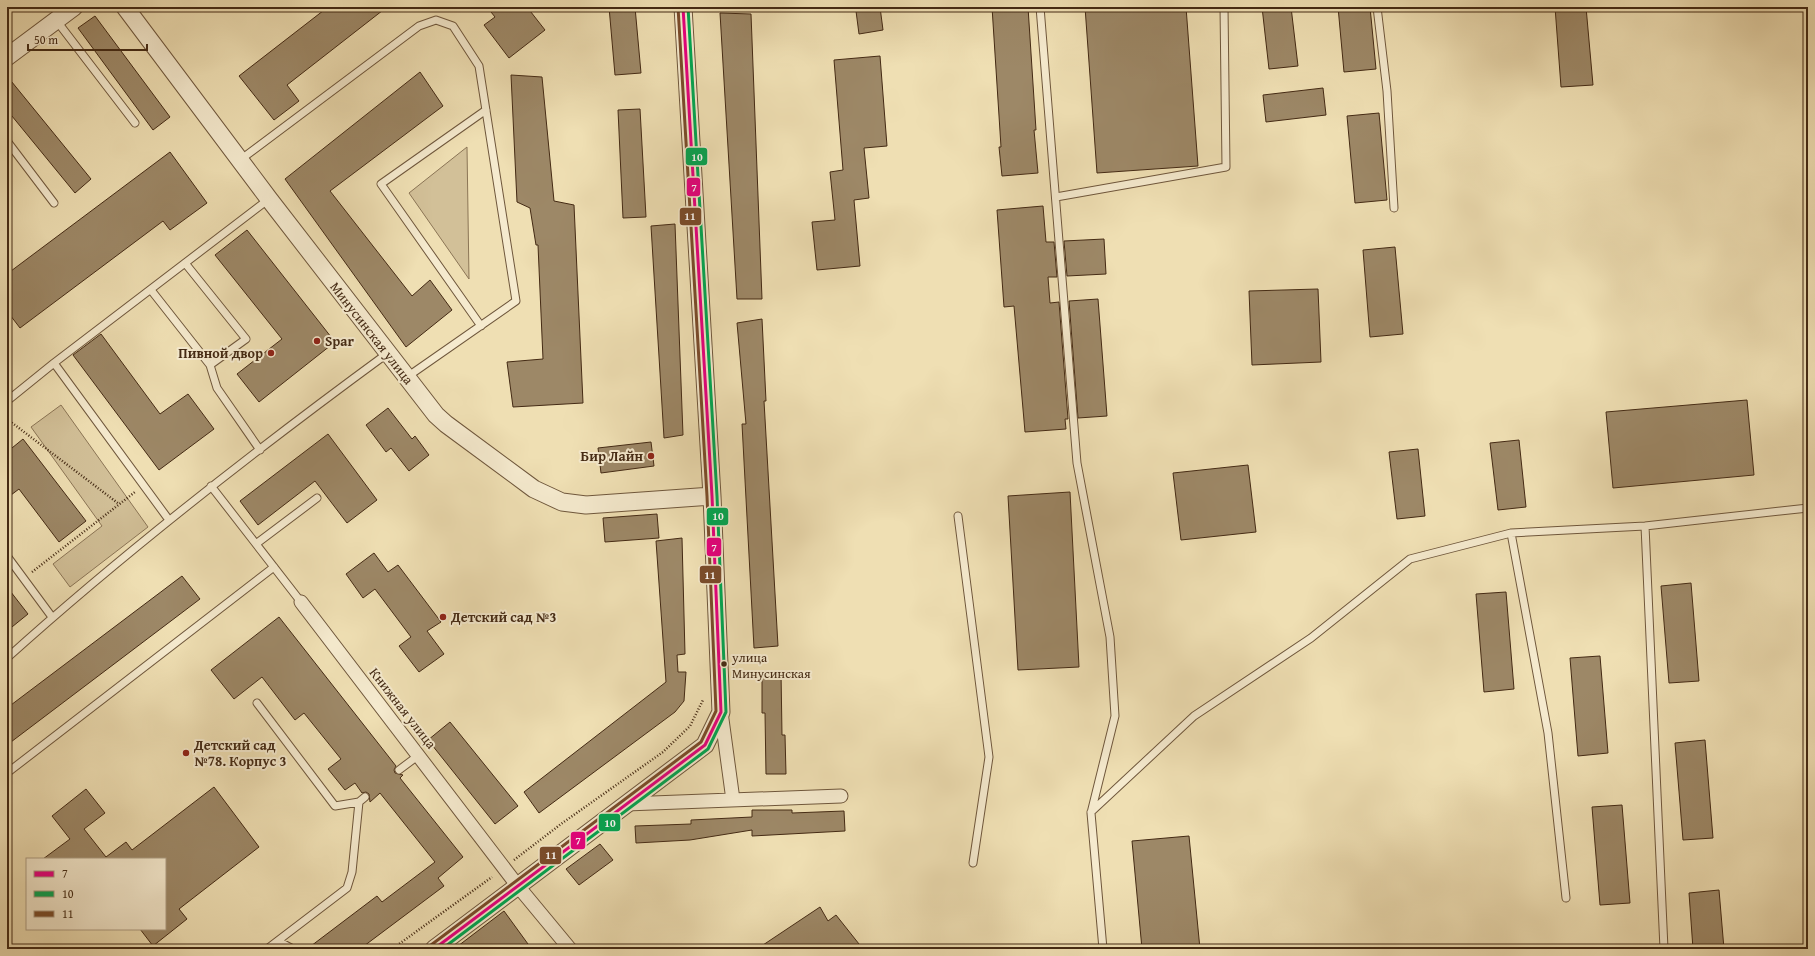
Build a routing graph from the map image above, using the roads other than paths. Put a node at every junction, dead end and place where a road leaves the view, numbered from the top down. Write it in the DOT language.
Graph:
graph roads {
  1 [pos="74,7"];
  2 [pos="125,7"];
  3 [pos="683,7"];
  4 [pos="1040,7"];
  5 [pos="1224,7"];
  6 [pos="1377,7"];
  7 [pos="56,20"];
  8 [pos="7,57"];
  9 [pos="486,110"];
  10 [pos="135,123"];
  11 [pos="7,141"];
  12 [pos="240,160"];
  13 [pos="1056,197"];
  14 [pos="270,199"];
  15 [pos="54,203"];
  16 [pos="1394,208"];
  17 [pos="185,263"];
  18 [pos="151,290"];
  19 [pos="481,326"];
  20 [pos="388,353"];
  21 [pos="54,363"];
  22 [pos="210,366"];
  23 [pos="406,377"];
  24 [pos="7,401"];
  25 [pos="260,450"];
  26 [pos="212,486"];
  27 [pos="712,496"];
  28 [pos="317,498"];
  29 [pos="1808,508"];
  30 [pos="958,516"];
  31 [pos="169,520"];
  32 [pos="1645,526"];
  33 [pos="1511,533"];
  34 [pos="256,544"];
  35 [pos="7,556"];
  36 [pos="274,567"];
  37 [pos="301,602"];
  38 [pos="52,617"];
  39 [pos="7,658"];
  40 [pos="257,703"];
  41 [pos="720,712"];
  42 [pos="419,755"];
  43 [pos="399,770"];
  44 [pos="7,773"];
  45 [pos="365,796"];
  46 [pos="841,796"];
  47 [pos="734,800"];
  48 [pos="359,802"];
  49 [pos="626,804"];
  50 [pos="1091,812"];
  51 [pos="972,863"];
  52 [pos="517,885"];
  53 [pos="1566,898"];
  54 [pos="278,941"];
  55 [pos="267,949"];
  56 [pos="293,949"];
  57 [pos="434,949"];
  58 [pos="570,949"];
  59 [pos="1103,949"];
  60 [pos="1664,949"];
  1 -- 7 [label="street"];
  2 -- 12 [label="street, Минусинская улица"];
  3 -- 27 [label="street"];
  4 -- 13 [label="lane"];
  5 -- 13 [label="lane"];
  6 -- 16 [label="lane"];
  7 -- 8 [label="street"];
  7 -- 10 [label="lane"];
  9 -- 12 [label="lane"];
  9 -- 19 [label="lane"];
  9 -- 19 [label="lane"];
  11 -- 15 [label="lane"];
  12 -- 14 [label="street, Минусинская улица"];
  13 -- 50 [label="lane"];
  14 -- 17 [label="lane"];
  14 -- 20 [label="street, Минусинская улица"];
  17 -- 18 [label="lane"];
  17 -- 22 [label="lane"];
  18 -- 21 [label="lane"];
  18 -- 22 [label="lane"];
  19 -- 23 [label="lane"];
  20 -- 23 [label="street, Минусинская улица"];
  20 -- 25 [label="lane"];
  21 -- 24 [label="lane"];
  21 -- 31 [label="lane"];
  22 -- 25 [label="lane"];
  23 -- 27 [label="street, Минусинская улица"];
  25 -- 26 [label="lane"];
  26 -- 31 [label="lane"];
  26 -- 34 [label="lane, Книжная улица"];
  27 -- 41 [label="street"];
  28 -- 34 [label="lane"];
  29 -- 32 [label="lane"];
  30 -- 51 [label="lane"];
  31 -- 38 [label="lane"];
  32 -- 33 [label="lane"];
  32 -- 60 [label="lane"];
  33 -- 50 [label="lane"];
  33 -- 53 [label="lane"];
  34 -- 36 [label="lane, Книжная улица"];
  35 -- 38 [label="lane"];
  36 -- 37 [label="lane, Книжная улица"];
  36 -- 44 [label="lane"];
  37 -- 42 [label="street, Книжная улица"];
  38 -- 39 [label="lane"];
  40 -- 48 [label="lane"];
  41 -- 47 [label="street"];
  41 -- 49 [label="street"];
  42 -- 43 [label="lane"];
  42 -- 52 [label="street, Книжная улица"];
  45 -- 48 [label="lane"];
  46 -- 47 [label="street"];
  47 -- 49 [label="street"];
  48 -- 54 [label="lane"];
  49 -- 52 [label="street"];
  50 -- 59 [label="lane"];
  52 -- 57 [label="street"];
  52 -- 58 [label="street, Книжная улица"];
  54 -- 55 [label="lane"];
  54 -- 56 [label="lane"];
}
